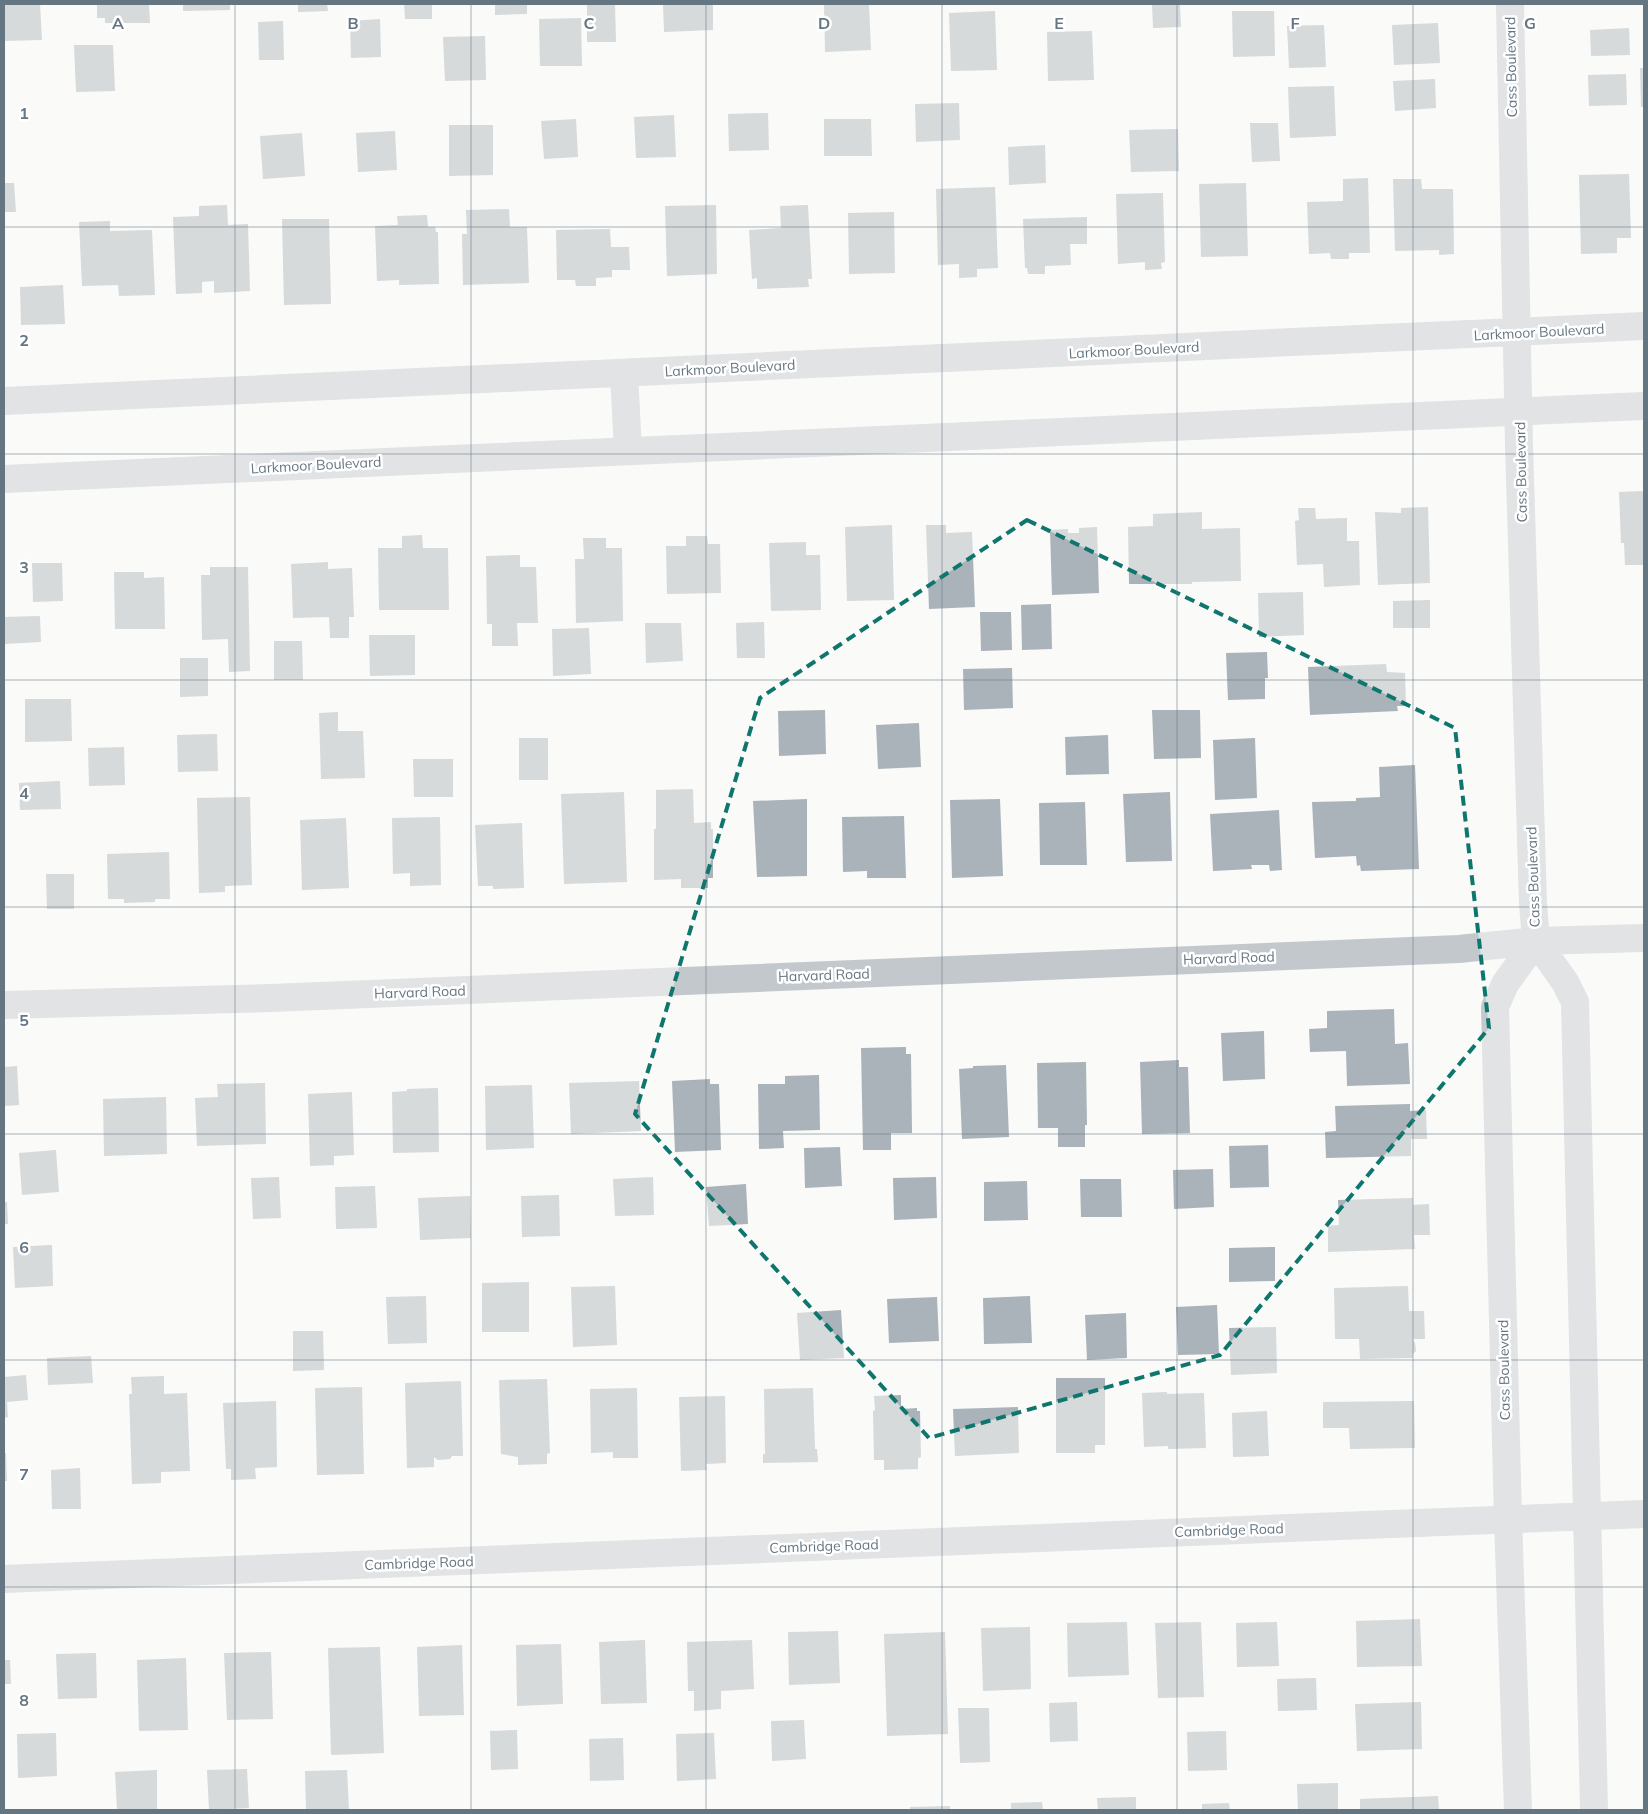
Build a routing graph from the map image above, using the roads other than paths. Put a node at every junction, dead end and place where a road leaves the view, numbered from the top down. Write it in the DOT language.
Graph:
graph roads {
  1 [pos="1510,4"];
  2 [pos="1644,326"];
  3 [pos="1518,332"];
  4 [pos="624,373"];
  5 [pos="4,401"];
  6 [pos="1644,406"];
  7 [pos="1519,412"];
  8 [pos="628,450"];
  9 [pos="4,479"];
  10 [pos="1644,938"];
  11 [pos="1536,941"];
  12 [pos="4,1005"];
  13 [pos="1644,1514"];
  14 [pos="1588,1516"];
  15 [pos="1508,1520"];
  16 [pos="4,1579"];
  17 [pos="1518,1810"];
  18 [pos="1594,1810"];
  1 -- 3 [label="street, Cass Boulevard"];
  2 -- 3 [label="street, Larkmoor Boulevard"];
  3 -- 4 [label="street, Larkmoor Boulevard"];
  3 -- 7 [label="street, Cass Boulevard"];
  4 -- 5 [label="street, Larkmoor Boulevard"];
  4 -- 8 [label="street"];
  6 -- 7 [label="street, Larkmoor Boulevard"];
  7 -- 8 [label="street, Larkmoor Boulevard"];
  7 -- 11 [label="street, Cass Boulevard"];
  8 -- 9 [label="street, Larkmoor Boulevard"];
  10 -- 11 [label="street, Harvard Road"];
  11 -- 12 [label="street, Harvard Road"];
  11 -- 14 [label="street, Cass Boulevard"];
  11 -- 15 [label="street, Cass Boulevard"];
  13 -- 14 [label="street, Cambridge Road"];
  14 -- 15 [label="street, Cambridge Road"];
  14 -- 18 [label="street, Cass Boulevard"];
  15 -- 16 [label="street, Cambridge Road"];
  15 -- 17 [label="street, Cass Boulevard"];
}
